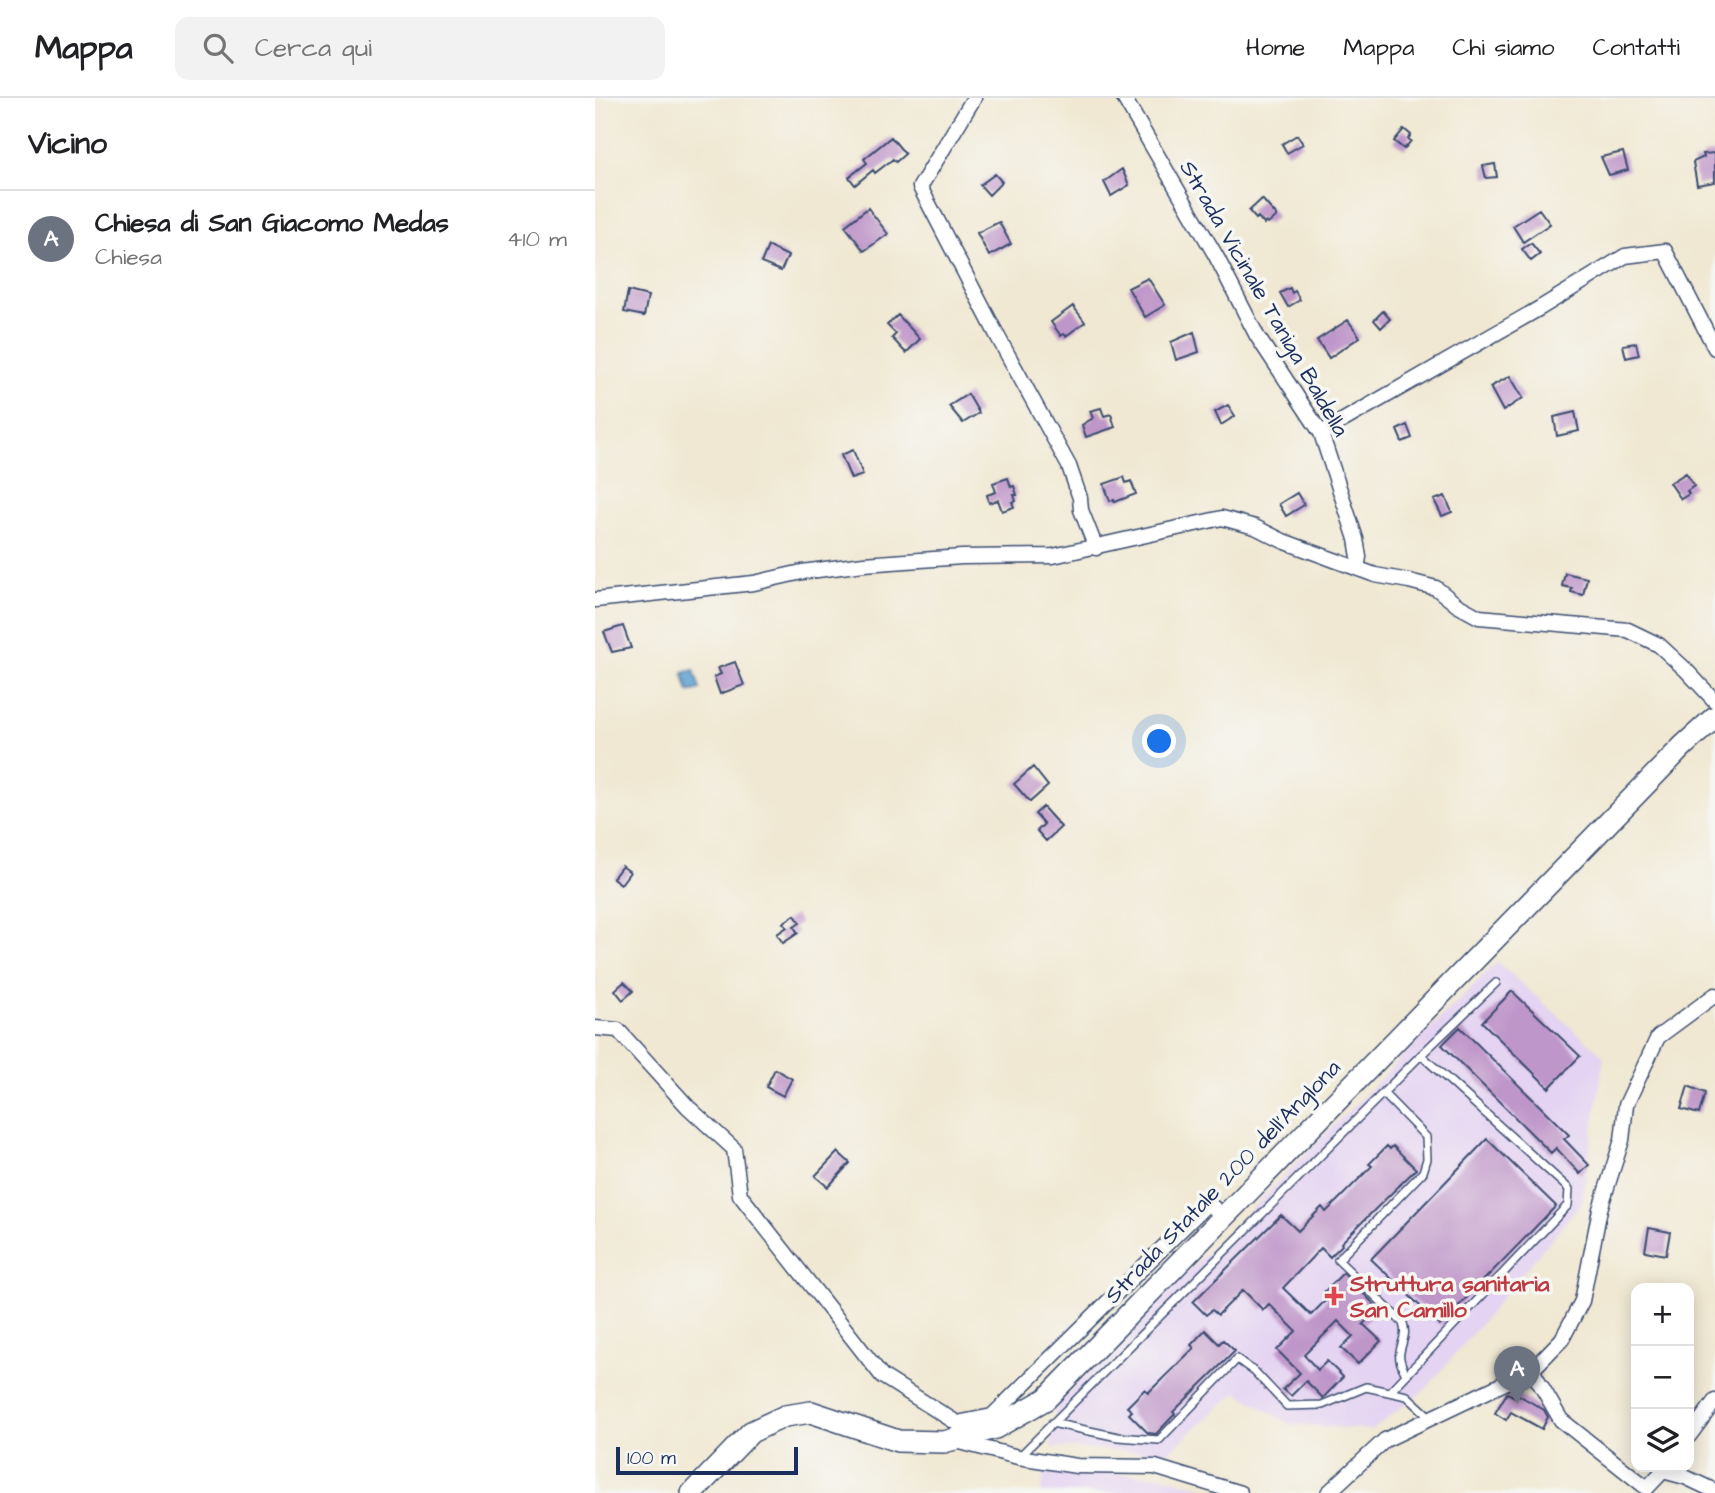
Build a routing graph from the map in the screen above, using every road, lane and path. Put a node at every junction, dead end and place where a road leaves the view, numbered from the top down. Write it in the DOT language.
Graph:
graph roads {
  1 [pos="974,98"];
  2 [pos="1124,98"];
  3 [pos="1715,348"];
  4 [pos="1321,433"];
  5 [pos="1096,548"];
  6 [pos="1357,568"];
  7 [pos="595,600"];
  8 [pos="1695,679"];
  9 [pos="1715,691"];
  10 [pos="1715,701"];
  11 [pos="1715,717"];
  12 [pos="1698,732"];
  13 [pos="1496,983"];
  14 [pos="1715,995"];
  15 [pos="595,1028"];
  16 [pos="1421,1055"];
  17 [pos="1383,1093"];
  18 [pos="1223,1216"];
  19 [pos="1532,1370"];
  20 [pos="1406,1375"];
  21 [pos="1390,1392"];
  22 [pos="1715,1402"];
  23 [pos="1431,1418"];
  24 [pos="1052,1423"];
  25 [pos="1694,1429"];
  26 [pos="951,1440"];
  27 [pos="1018,1457"];
  28 [pos="1661,1472"];
  29 [pos="1672,1472"];
  30 [pos="1715,1491"];
  31 [pos="692,1493"];
  32 [pos="1241,1493"];
  33 [pos="1328,1493"];
  1 -- 5 [label="street"];
  2 -- 4 [label="street, Strada Vicinale Taniga Baldella"];
  3 -- 4 [label="street"];
  4 -- 6 [label="street, Strada Vicinale Taniga Baldella"];
  5 -- 6 [label="street"];
  5 -- 7 [label="street"];
  6 -- 8 [label="street"];
  8 -- 9 [label="street"];
  8 -- 10 [label="street"];
  8 -- 12 [label="street"];
  11 -- 12 [label="main road, Strada Statale 200 dell'Anglona"];
  12 -- 18 [label="main road, Strada Statale 200 dell'Anglona"];
  13 -- 16 [label="lane"];
  14 -- 19 [label="street"];
  15 -- 18 [label="street"];
  16 -- 17 [label="lane"];
  16 -- 20 [label="lane"];
  17 -- 20 [label="lane"];
  17 -- 24 [label="lane"];
  18 -- 26 [label="main road, Strada Statale 200 dell'Anglona"];
  19 -- 23 [label="street"];
  19 -- 28 [label="street"];
  20 -- 21 [label="lane"];
  21 -- 23 [label="lane"];
  21 -- 24 [label="lane"];
  22 -- 25 [label="street"];
  23 -- 33 [label="street"];
  24 -- 27 [label="lane"];
  26 -- 27 [label="street"];
  26 -- 31 [label="main road, Strada Statale 200 dell'Anglona"];
  27 -- 32 [label="street"];
  29 -- 30 [label="street"];
}
